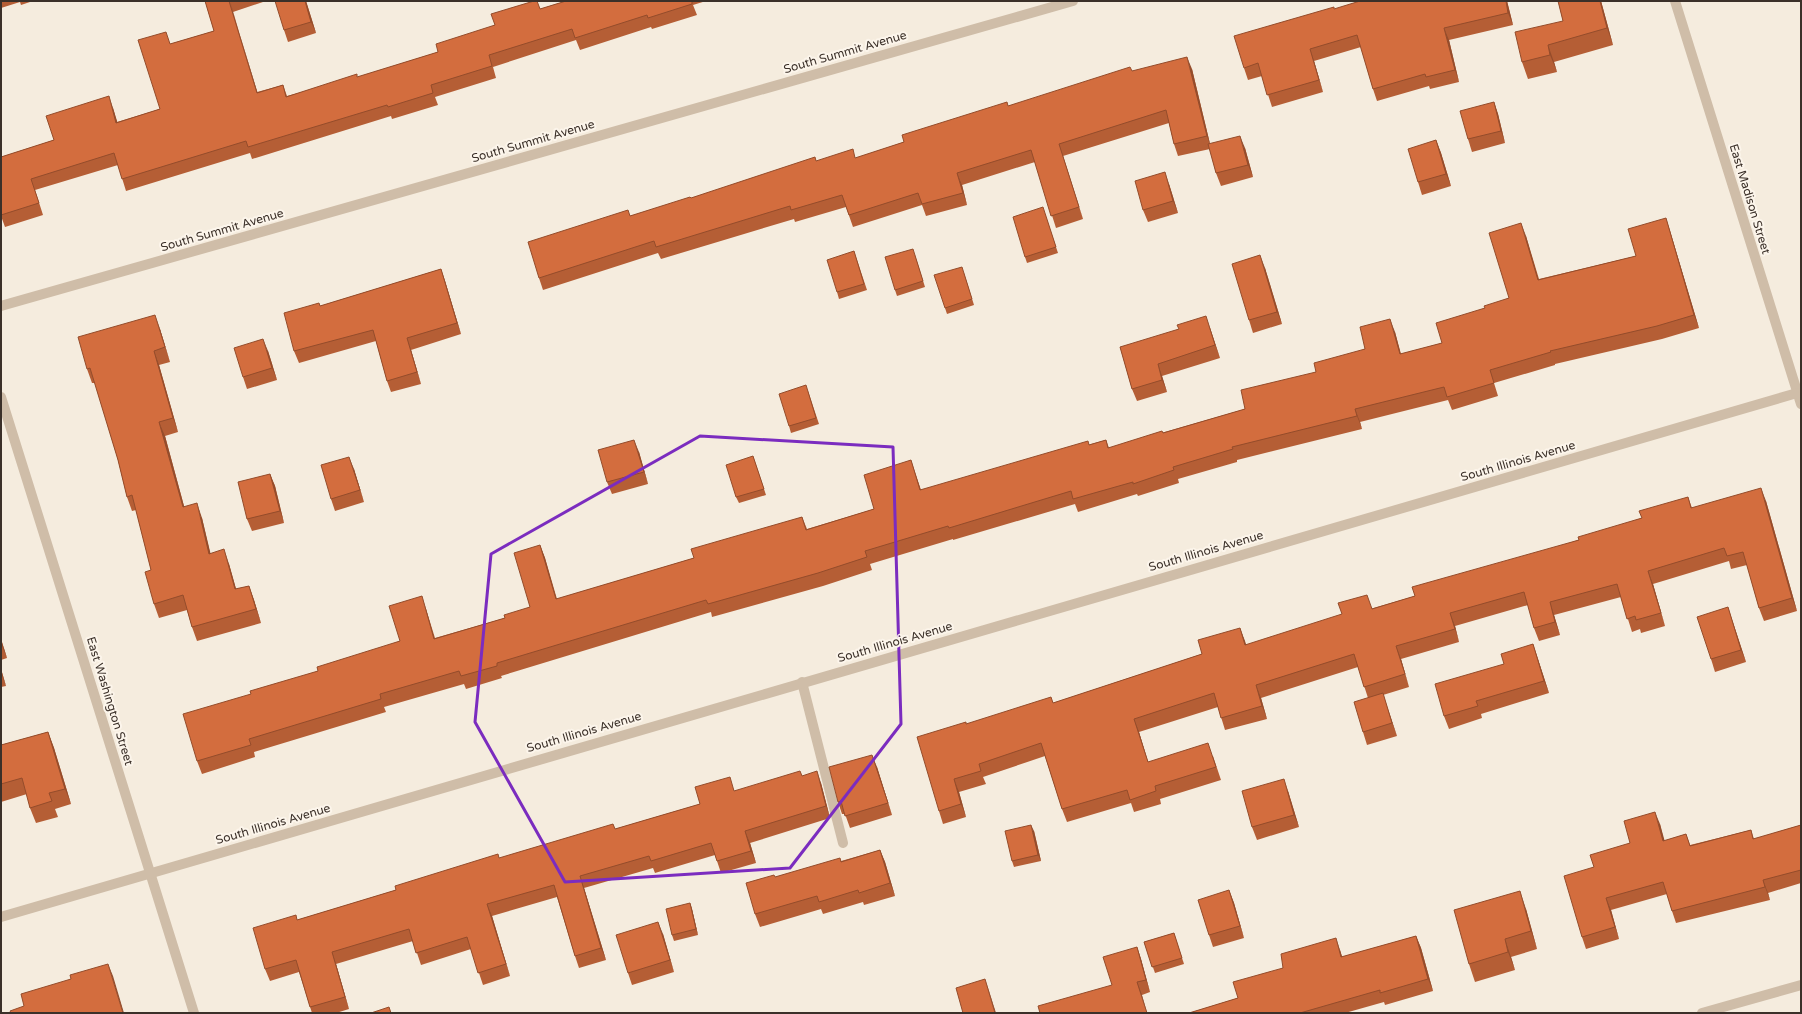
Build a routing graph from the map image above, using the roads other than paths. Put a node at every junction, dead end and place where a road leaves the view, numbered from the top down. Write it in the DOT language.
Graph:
graph roads {
  1 [pos="1073,1"];
  2 [pos="1675,1"];
  3 [pos="1,306"];
  4 [pos="1797,393"];
  5 [pos="1,397"];
  6 [pos="1801,404"];
  7 [pos="802,682"];
  8 [pos="844,842"];
  9 [pos="150,874"];
  10 [pos="1,917"];
  11 [pos="1801,984"];
  12 [pos="194,1013"];
  13 [pos="1702,1013"];
  1 -- 3 [label="street, South Summit Avenue"];
  2 -- 4 [label="street, East Madison Street"];
  4 -- 6 [label="street, East Madison Street"];
  4 -- 7 [label="street, South Illinois Avenue"];
  5 -- 9 [label="street, East Washington Street"];
  7 -- 8 [label="street"];
  7 -- 9 [label="street, South Illinois Avenue"];
  9 -- 10 [label="street, South Illinois Avenue"];
  9 -- 12 [label="street, East Washington Street"];
  11 -- 13 [label="street"];
}
